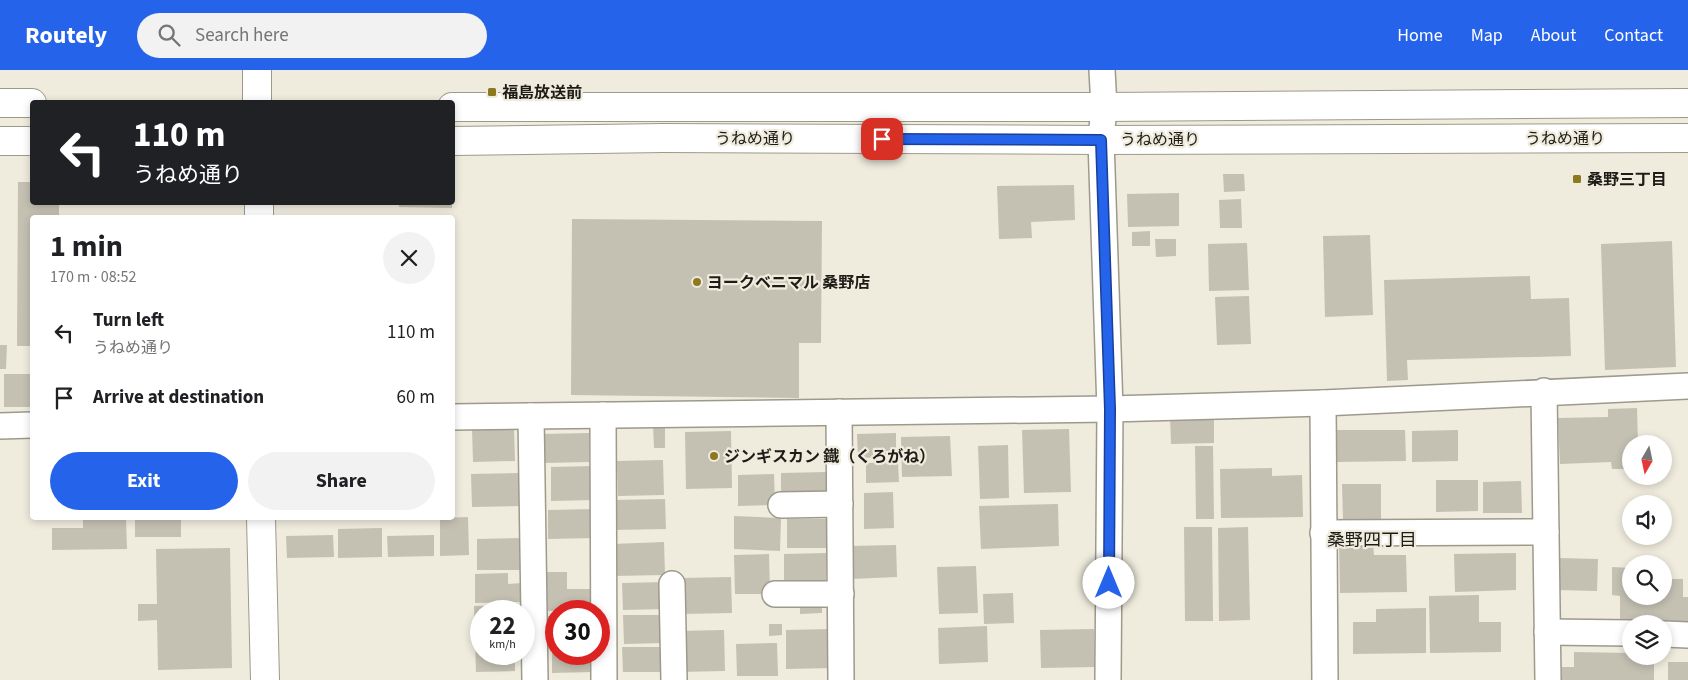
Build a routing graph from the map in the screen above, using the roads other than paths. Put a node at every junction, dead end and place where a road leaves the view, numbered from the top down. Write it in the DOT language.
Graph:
graph roads {
  1 [pos="257,70"];
  2 [pos="1102,70"];
  3 [pos="257,100"];
  4 [pos="0,103"];
  5 [pos="30,103"];
  6 [pos="1688,103"];
  7 [pos="455,107"];
  8 [pos="1104,107"];
  9 [pos="1688,138"];
  10 [pos="1101,140"];
  11 [pos="0,141"];
  12 [pos="30,141"];
  13 [pos="455,141"];
  14 [pos="1688,386"];
  15 [pos="1544,391"];
  16 [pos="1323,404"];
  17 [pos="1110,409"];
  18 [pos="838,412"];
  19 [pos="603,415"];
  20 [pos="532,416"];
  21 [pos="455,417"];
  22 [pos="30,425"];
  23 [pos="0,426"];
  24 [pos="840,504"];
  25 [pos="781,505"];
  26 [pos="261,520"];
  27 [pos="1546,532"];
  28 [pos="1324,533"];
  29 [pos="672,584"];
  30 [pos="775,594"];
  31 [pos="841,594"];
  32 [pos="1547,632"];
  33 [pos="1622,634"];
  34 [pos="1672,634"];
  35 [pos="1688,635"];
  36 [pos="265,680"];
  37 [pos="535,680"];
  38 [pos="604,680"];
  39 [pos="674,680"];
  40 [pos="842,680"];
  41 [pos="1108,680"];
  42 [pos="1325,680"];
  43 [pos="1548,680"];
  1 -- 3 [label="street"];
  2 -- 8 [label="street"];
  4 -- 5 [label="street"];
  6 -- 8 [label="street, うねめ通り"];
  7 -- 8 [label="street, うねめ通り"];
  8 -- 10 [label="street"];
  9 -- 10 [label="street, うねめ通り"];
  10 -- 13 [label="street, うねめ通り"];
  10 -- 17 [label="street"];
  11 -- 12 [label="street"];
  14 -- 15 [label="street"];
  15 -- 16 [label="street"];
  15 -- 27 [label="street"];
  16 -- 17 [label="street"];
  16 -- 28 [label="street"];
  17 -- 18 [label="street"];
  17 -- 41 [label="street"];
  18 -- 19 [label="street"];
  18 -- 24 [label="street"];
  19 -- 20 [label="street"];
  19 -- 38 [label="street"];
  20 -- 21 [label="street"];
  20 -- 37 [label="street"];
  22 -- 23 [label="street"];
  24 -- 25 [label="street"];
  24 -- 31 [label="street"];
  26 -- 36 [label="street"];
  27 -- 28 [label="street"];
  27 -- 32 [label="street"];
  28 -- 42 [label="street"];
  29 -- 39 [label="street"];
  30 -- 31 [label="street"];
  31 -- 40 [label="street"];
  32 -- 33 [label="street"];
  32 -- 43 [label="street"];
  34 -- 35 [label="street"];
}
